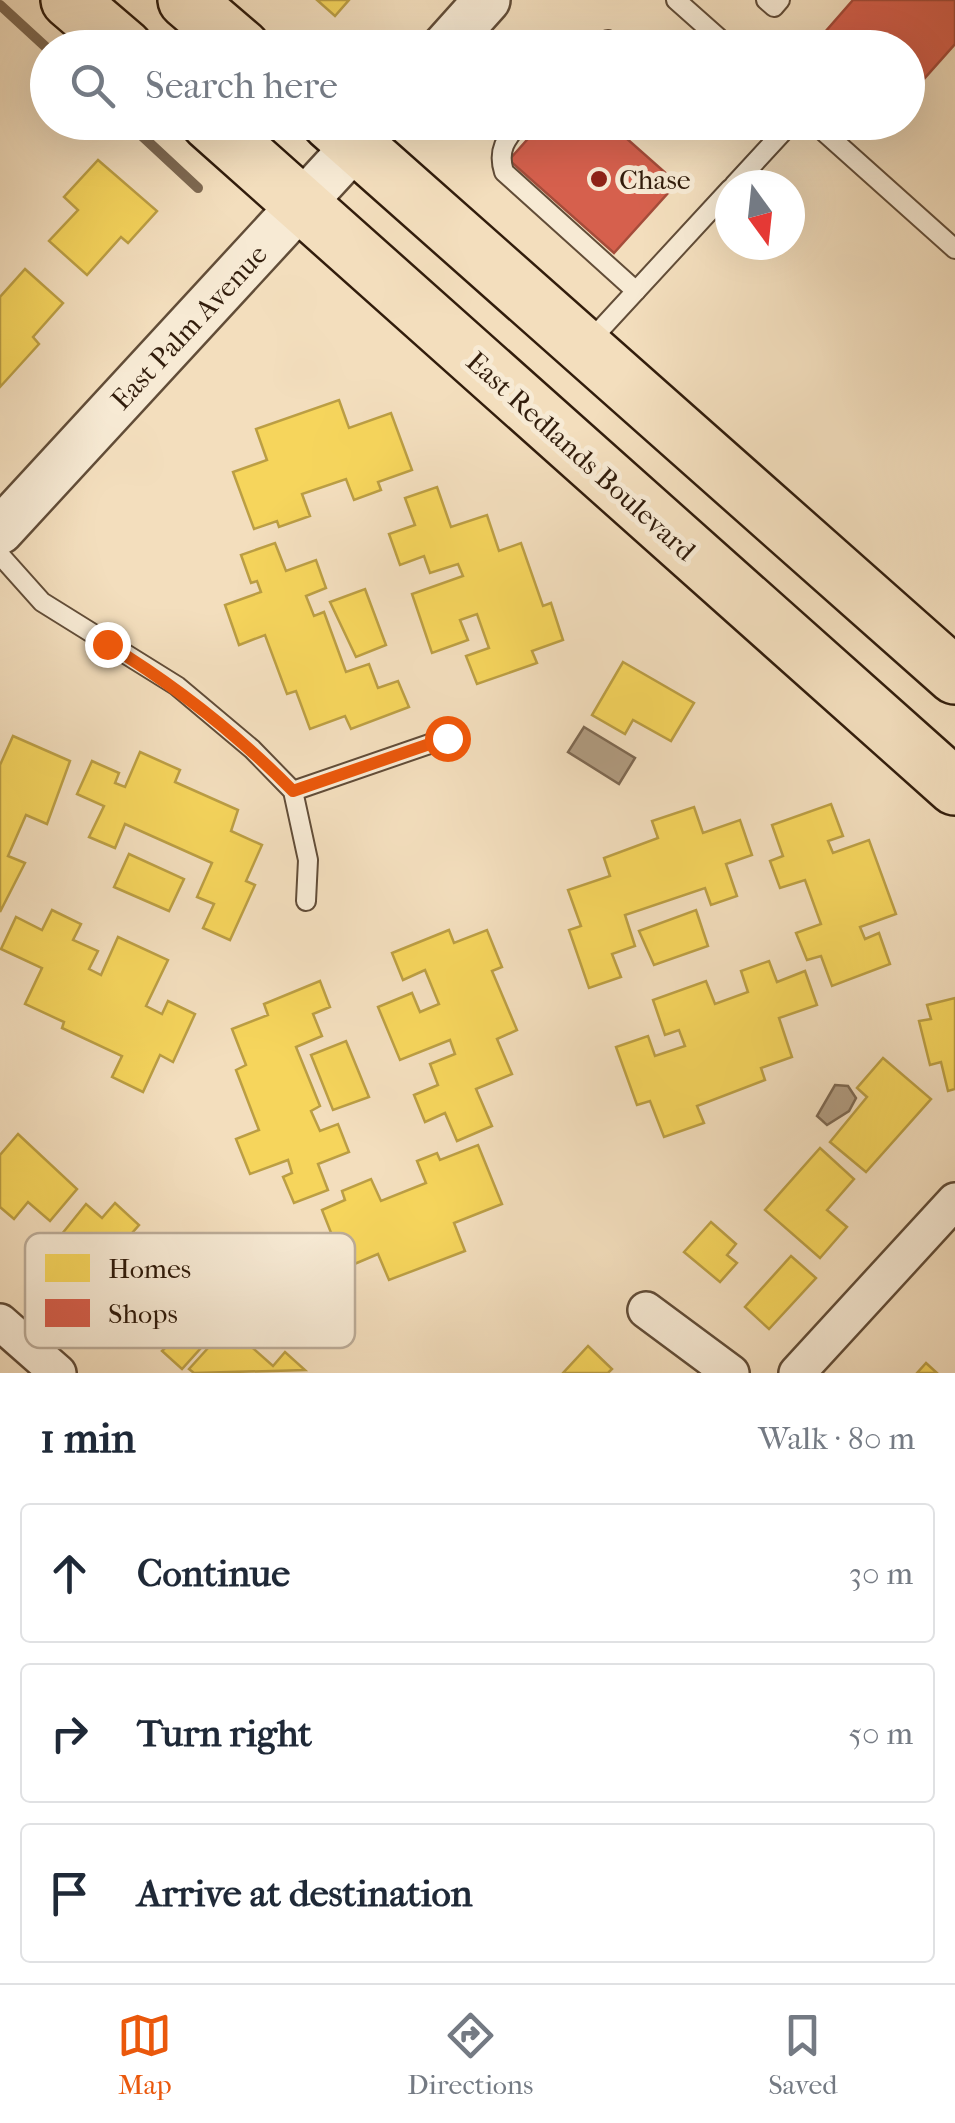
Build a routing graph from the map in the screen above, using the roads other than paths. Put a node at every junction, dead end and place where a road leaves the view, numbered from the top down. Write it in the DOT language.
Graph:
graph roads {
  1 [pos="69,0"];
  2 [pos="186,0"];
  3 [pos="486,0"];
  4 [pos="676,0"];
  5 [pos="766,0"];
  6 [pos="780,0"];
  7 [pos="104,30"];
  8 [pos="221,30"];
  9 [pos="460,30"];
  10 [pos="710,30"];
  11 [pos="228,140"];
  12 [pos="348,140"];
  13 [pos="366,140"];
  14 [pos="506,140"];
  15 [pos="775,140"];
  16 [pos="834,140"];
  17 [pos="748,170"];
  18 [pos="300,205"];
  19 [pos="715,205"];
  20 [pos="955,249"];
  21 [pos="636,291"];
  22 [pos="584,347"];
  23 [pos="0,531"];
  24 [pos="0,554"];
  25 [pos="955,676"];
  26 [pos="447,738"];
  27 [pos="955,786"];
  28 [pos="293,791"];
  29 [pos="306,901"];
  30 [pos="955,1202"];
  31 [pos="646,1310"];
  32 [pos="0,1322"];
  33 [pos="25,1344"];
  34 [pos="30,1348"];
  35 [pos="58,1373"];
  36 [pos="730,1373"];
  37 [pos="797,1373"];
  1 -- 7 [label="main road"];
  2 -- 8 [label="main road"];
  3 -- 9 [label="street"];
  4 -- 10 [label="lane"];
  5 -- 6 [label="lane"];
  11 -- 18 [label="main road, East Redlands Boulevard"];
  12 -- 18 [label="street, East Palm Avenue"];
  13 -- 22 [label="main road"];
  14 -- 21 [label="lane"];
  15 -- 17 [label="lane"];
  16 -- 20 [label="lane"];
  18 -- 23 [label="street, East Palm Avenue"];
  18 -- 27 [label="main road, East Redlands Boulevard"];
  19 -- 21 [label="lane"];
  21 -- 22 [label="lane"];
  22 -- 25 [label="main road"];
  24 -- 28 [label="lane"];
  26 -- 28 [label="lane"];
  28 -- 29 [label="lane"];
  30 -- 37 [label="street"];
  31 -- 36 [label="street"];
  32 -- 33 [label="street"];
  34 -- 35 [label="street"];
}
